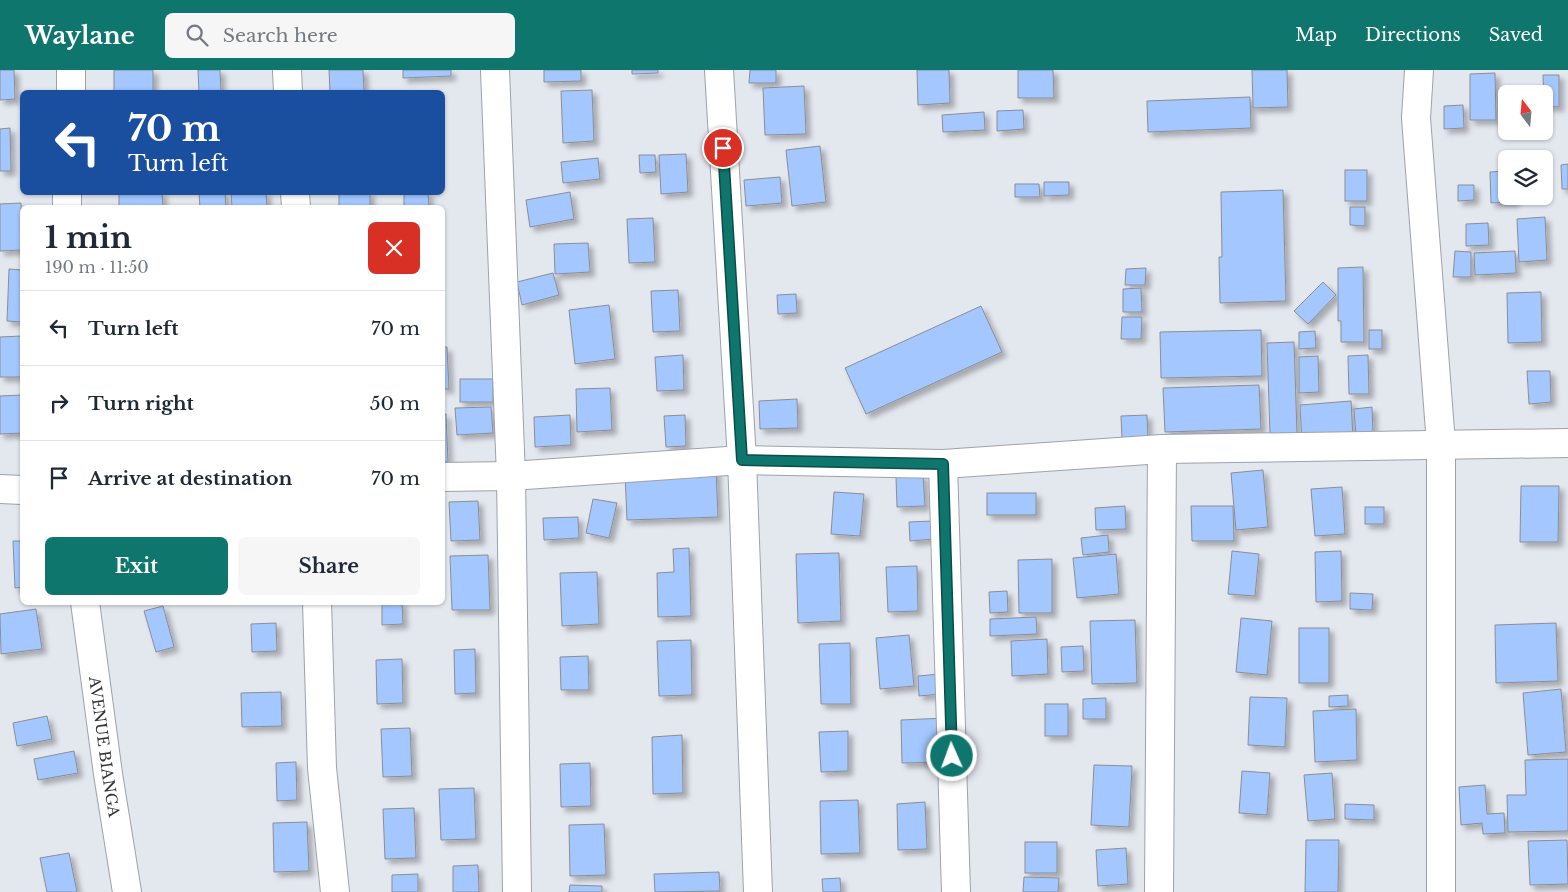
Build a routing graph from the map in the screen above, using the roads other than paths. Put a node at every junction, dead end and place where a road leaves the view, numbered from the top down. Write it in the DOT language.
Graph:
graph roads {
  1 [pos="71,70"];
  2 [pos="287,70"];
  3 [pos="495,70"];
  4 [pos="719,70"];
  5 [pos="1419,70"];
  6 [pos="70,90"];
  7 [pos="288,90"];
  8 [pos="1568,443"];
  9 [pos="1441,444"];
  10 [pos="1162,449"];
  11 [pos="742,460"];
  12 [pos="943,464"];
  13 [pos="511,476"];
  14 [pos="445,477"];
  15 [pos="0,489"];
  16 [pos="20,490"];
  17 [pos="85,605"];
  18 [pos="317,605"];
  19 [pos="127,892"];
  20 [pos="335,892"];
  21 [pos="517,892"];
  22 [pos="758,892"];
  23 [pos="956,892"];
  24 [pos="1159,892"];
  25 [pos="1441,892"];
  1 -- 6 [label="street"];
  2 -- 7 [label="street"];
  3 -- 13 [label="street"];
  4 -- 11 [label="street"];
  5 -- 9 [label="street"];
  8 -- 9 [label="street"];
  9 -- 10 [label="street"];
  9 -- 25 [label="street"];
  10 -- 12 [label="street"];
  10 -- 24 [label="street"];
  11 -- 12 [label="street"];
  11 -- 13 [label="street"];
  11 -- 22 [label="street"];
  12 -- 23 [label="street"];
  13 -- 14 [label="street"];
  13 -- 21 [label="street"];
  15 -- 16 [label="street"];
  17 -- 19 [label="street, AVENUE BIANGA"];
  18 -- 20 [label="street"];
}
